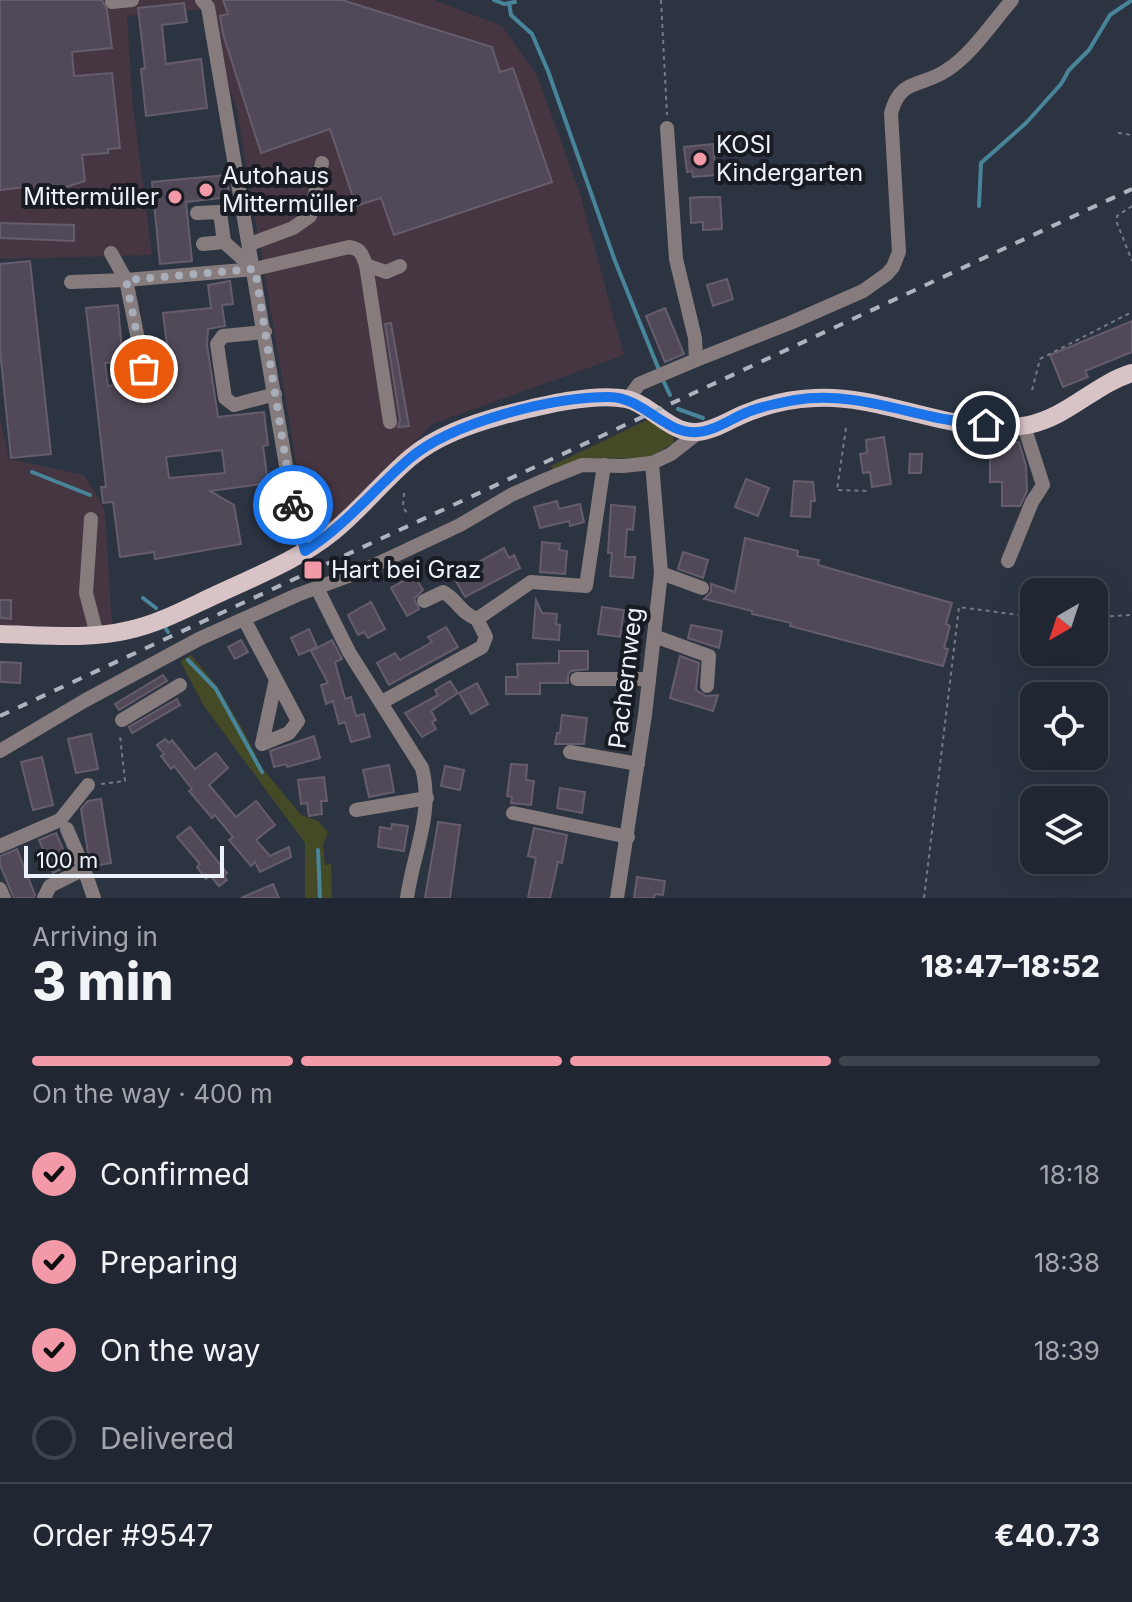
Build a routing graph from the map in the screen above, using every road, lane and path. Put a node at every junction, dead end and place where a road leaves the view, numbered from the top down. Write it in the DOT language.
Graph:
graph roads {
  1 [pos="132,0"];
  2 [pos="202,0"];
  3 [pos="661,0"];
  4 [pos="1012,0"];
  5 [pos="112,2"];
  6 [pos="667,128"];
  7 [pos="1118,133"];
  8 [pos="1132,135"];
  9 [pos="322,163"];
  10 [pos="1132,206"];
  11 [pos="197,213"];
  12 [pos="224,242"];
  13 [pos="203,244"];
  14 [pos="250,244"];
  15 [pos="111,253"];
  16 [pos="313,253"];
  17 [pos="1132,261"];
  18 [pos="366,265"];
  19 [pos="400,266"];
  20 [pos="323,268"];
  21 [pos="255,269"];
  22 [pos="126,280"];
  23 [pos="71,282"];
  24 [pos="1132,312"];
  25 [pos="265,332"];
  26 [pos="696,360"];
  27 [pos="144,369"];
  28 [pos="1132,373"];
  29 [pos="1032,390"];
  30 [pos="275,394"];
  31 [pos="628,399"];
  32 [pos="390,422"];
  33 [pos="1024,426"];
  34 [pos="846,428"];
  35 [pos="699,432"];
  36 [pos="652,463"];
  37 [pos="604,465"];
  38 [pos="867,491"];
  39 [pos="404,493"];
  40 [pos="407,514"];
  41 [pos="91,519"];
  42 [pos="305,551"];
  43 [pos="1008,561"];
  44 [pos="661,573"];
  45 [pos="317,588"];
  46 [pos="702,588"];
  47 [pos="424,601"];
  48 [pos="1020,615"];
  49 [pos="1132,615"];
  50 [pos="1108,616"];
  51 [pos="244,619"];
  52 [pos="477,619"];
  53 [pos="0,634"];
  54 [pos="97,635"];
  55 [pos="654,636"];
  56 [pos="276,679"];
  57 [pos="577,679"];
  58 [pos="649,679"];
  59 [pos="180,685"];
  60 [pos="707,686"];
  61 [pos="382,702"];
  62 [pos="122,720"];
  63 [pos="0,751"];
  64 [pos="570,752"];
  65 [pos="638,764"];
  66 [pos="88,785"];
  67 [pos="427,798"];
  68 [pos="356,810"];
  69 [pos="513,813"];
  70 [pos="67,829"];
  71 [pos="628,837"];
  72 [pos="0,846"];
  73 [pos="84,869"];
  74 [pos="0,889"];
  75 [pos="4,898"];
  76 [pos="44,898"];
  77 [pos="94,898"];
  78 [pos="407,898"];
  79 [pos="617,898"];
  80 [pos="924,898"];
  1 -- 5 [label="street"];
  2 -- 14 [label="street"];
  3 -- 6 [label="path"];
  4 -- 26 [label="street"];
  6 -- 26 [label="street"];
  7 -- 8 [label="path"];
  9 -- 14 [label="street"];
  10 -- 17 [label="path"];
  11 -- 12 [label="street"];
  12 -- 13 [label="street"];
  12 -- 21 [label="street"];
  14 -- 21 [label="street"];
  15 -- 22 [label="street"];
  16 -- 18 [label="street"];
  16 -- 20 [label="street"];
  16 -- 21 [label="street"];
  18 -- 19 [label="street"];
  18 -- 32 [label="street"];
  21 -- 22 [label="street"];
  21 -- 25 [label="street"];
  22 -- 23 [label="street"];
  22 -- 27 [label="street"];
  24 -- 29 [label="path"];
  25 -- 30 [label="street"];
  25 -- 30 [label="street"];
  26 -- 31 [label="street"];
  28 -- 33 [label="main road"];
  30 -- 42 [label="street"];
  31 -- 35 [label="main road"];
  31 -- 42 [label="main road"];
  33 -- 35 [label="main road"];
  33 -- 43 [label="street"];
  34 -- 38 [label="path"];
  35 -- 36 [label="street"];
  36 -- 37 [label="street"];
  36 -- 44 [label="street, Pachernweg"];
  37 -- 45 [label="street"];
  37 -- 52 [label="street"];
  39 -- 40 [label="path"];
  41 -- 54 [label="street"];
  42 -- 54 [label="main road"];
  44 -- 46 [label="street"];
  44 -- 55 [label="street, Pachernweg"];
  45 -- 51 [label="street"];
  45 -- 61 [label="street"];
  47 -- 52 [label="street"];
  48 -- 80 [label="path"];
  49 -- 50 [label="path"];
  51 -- 56 [label="street"];
  51 -- 63 [label="street"];
  52 -- 61 [label="street"];
  53 -- 54 [label="main road"];
  55 -- 58 [label="street, Pachernweg"];
  55 -- 60 [label="street"];
  57 -- 58 [label="street"];
  58 -- 65 [label="street, Pachernweg"];
  59 -- 62 [label="street"];
  61 -- 67 [label="street"];
  62 -- 66 [label="path"];
  64 -- 65 [label="street"];
  65 -- 71 [label="street, Pachernweg"];
  66 -- 72 [label="street"];
  67 -- 68 [label="street"];
  67 -- 78 [label="street"];
  69 -- 71 [label="street"];
  70 -- 73 [label="street"];
  71 -- 79 [label="street, Pachernweg"];
  73 -- 76 [label="street"];
  73 -- 77 [label="street"];
  74 -- 75 [label="street"];
}
